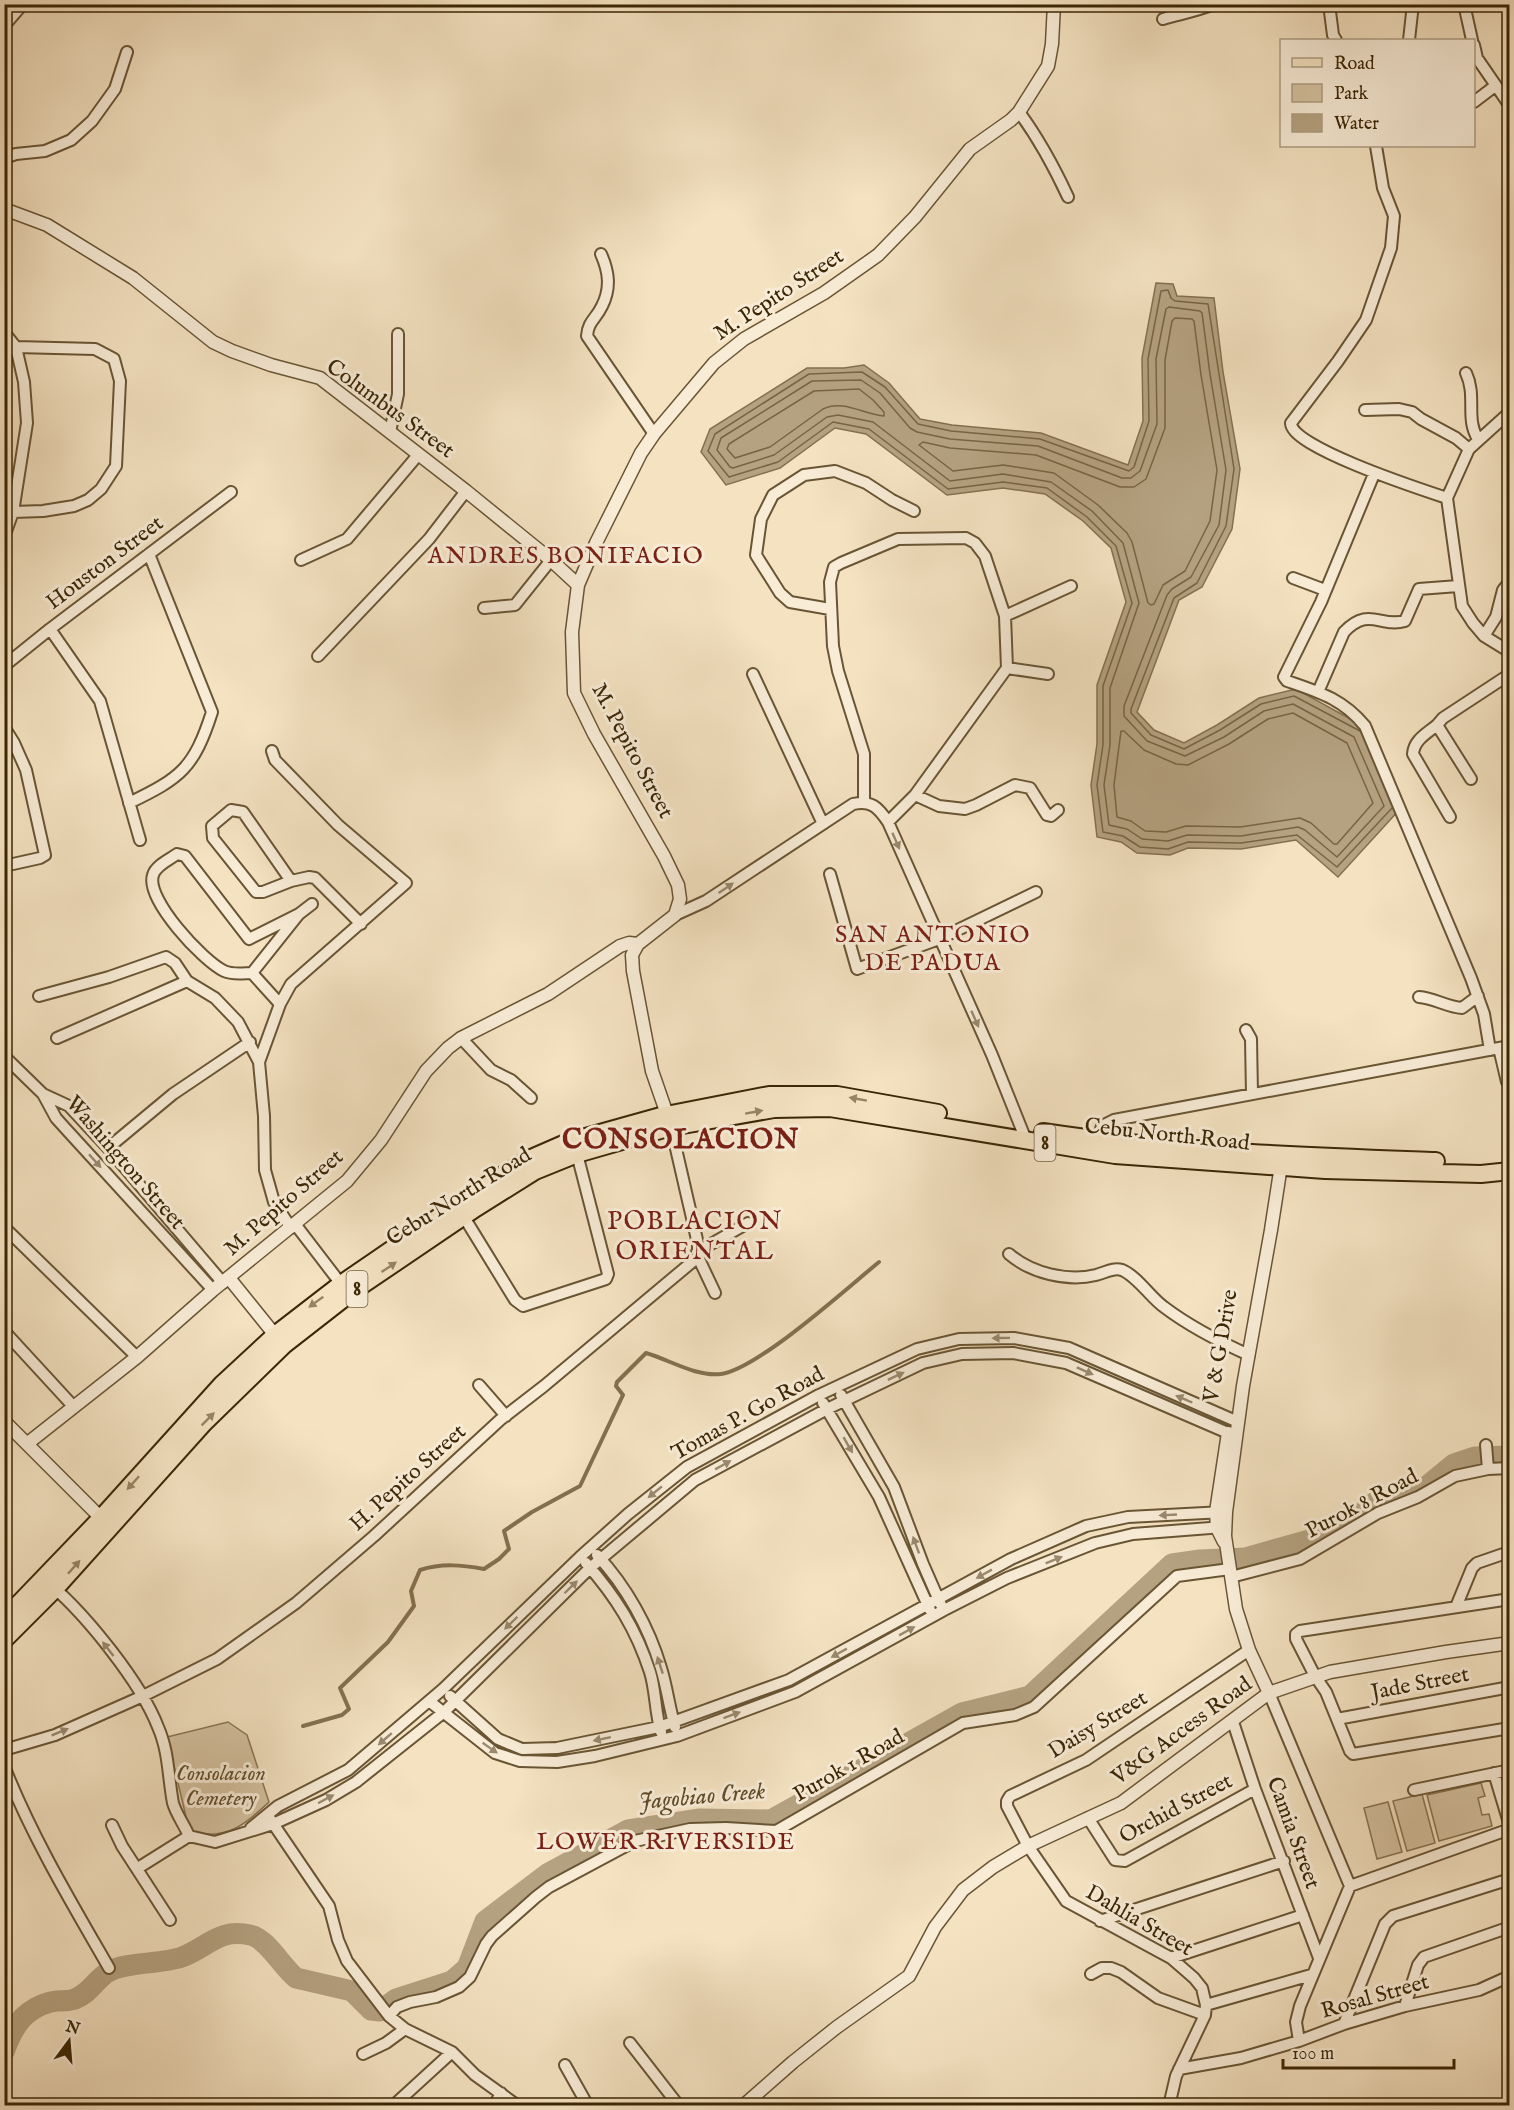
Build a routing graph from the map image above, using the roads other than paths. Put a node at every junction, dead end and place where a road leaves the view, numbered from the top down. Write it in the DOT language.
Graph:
graph roads {
  1 [pos="23,4"];
  2 [pos="1054,4"];
  3 [pos="1214,4"];
  4 [pos="1329,4"];
  5 [pos="1413,4"];
  6 [pos="1464,4"];
  7 [pos="1163,19"];
  8 [pos="4,26"];
  9 [pos="1335,39"];
  10 [pos="1409,39"];
  11 [pos="1472,39"];
  12 [pos="1475,50"];
  13 [pos="127,52"];
  14 [pos="1495,86"];
  15 [pos="1475,101"];
  16 [pos="1509,106"];
  17 [pos="1018,112"];
  18 [pos="1376,147"];
  19 [pos="4,158"];
  20 [pos="1068,197"];
  21 [pos="4,209"];
  22 [pos="602,254"];
  23 [pos="4,332"];
  24 [pos="398,334"];
  25 [pos="16,347"];
  26 [pos="4,352"];
  27 [pos="1466,373"];
  28 [pos="1365,410"];
  29 [pos="1509,412"];
  30 [pos="390,432"];
  31 [pos="654,434"];
  32 [pos="1478,439"];
  33 [pos="1469,448"];
  34 [pos="418,455"];
  35 [pos="1374,474"];
  36 [pos="466,491"];
  37 [pos="231,492"];
  38 [pos="1447,498"];
  39 [pos="914,511"];
  40 [pos="13,512"];
  41 [pos="4,537"];
  42 [pos="150,554"];
  43 [pos="301,560"];
  44 [pos="551,560"];
  45 [pos="1293,578"];
  46 [pos="1509,581"];
  47 [pos="578,585"];
  48 [pos="1071,586"];
  49 [pos="1458,586"];
  50 [pos="1325,590"];
  51 [pos="484,608"];
  52 [pos="830,609"];
  53 [pos="1005,616"];
  54 [pos="50,629"];
  55 [pos="1484,636"];
  56 [pos="1509,652"];
  57 [pos="318,656"];
  58 [pos="4,666"];
  59 [pos="1007,668"];
  60 [pos="753,674"];
  61 [pos="1048,674"];
  62 [pos="1509,674"];
  63 [pos="1318,692"];
  64 [pos="1437,725"];
  65 [pos="4,727"];
  66 [pos="272,751"];
  67 [pos="1471,779"];
  68 [pos="915,795"];
  69 [pos="864,801"];
  70 [pos="129,803"];
  71 [pos="1058,810"];
  72 [pos="1450,817"];
  73 [pos="888,822"];
  74 [pos="823,824"];
  75 [pos="140,840"];
  76 [pos="4,866"];
  77 [pos="830,874"];
  78 [pos="291,881"];
  79 [pos="1036,892"];
  80 [pos="312,904"];
  81 [pos="299,914"];
  82 [pos="675,915"];
  83 [pos="361,924"];
  84 [pos="939,939"];
  85 [pos="638,944"];
  86 [pos="252,973"];
  87 [pos="187,981"];
  88 [pos="39,996"];
  89 [pos="1478,996"];
  90 [pos="1419,997"];
  91 [pos="280,1004"];
  92 [pos="1246,1030"];
  93 [pos="57,1038"];
  94 [pos="461,1038"];
  95 [pos="250,1042"];
  96 [pos="1500,1048"];
  97 [pos="4,1056"];
  98 [pos="259,1062"];
  99 [pos="1507,1082"];
  100 [pos="43,1094"];
  101 [pos="1252,1094"];
  102 [pos="531,1098"];
  103 [pos="78,1116"];
  104 [pos="669,1121"];
  105 [pos="64,1128"];
  106 [pos="1024,1134"];
  107 [pos="1098,1140"];
  108 [pos="108,1148"];
  109 [pos="577,1154"];
  110 [pos="1509,1160"];
  111 [pos="1278,1161"];
  112 [pos="1509,1171"];
  113 [pos="469,1208"];
  114 [pos="748,1223"];
  115 [pos="293,1226"];
  116 [pos="6,1229"];
  117 [pos="698,1254"];
  118 [pos="1009,1254"];
  119 [pos="222,1284"];
  120 [pos="341,1284"];
  121 [pos="715,1293"];
  122 [pos="4,1331"];
  123 [pos="279,1340"];
  124 [pos="1245,1353"];
  125 [pos="137,1357"];
  126 [pos="479,1385"];
  127 [pos="836,1387"];
  128 [pos="819,1395"];
  129 [pos="844,1400"];
  130 [pos="73,1406"];
  131 [pos="827,1409"];
  132 [pos="506,1416"];
  133 [pos="4,1421"];
  134 [pos="1234,1421"];
  135 [pos="1232,1435"];
  136 [pos="28,1443"];
  137 [pos="1486,1448"];
  138 [pos="1487,1465"];
  139 [pos="1509,1468"];
  140 [pos="1221,1512"];
  141 [pos="101,1518"];
  142 [pos="1222,1527"];
  143 [pos="590,1548"];
  144 [pos="1509,1554"];
  145 [pos="580,1557"];
  146 [pos="601,1559"];
  147 [pos="590,1568"];
  148 [pos="1230,1570"];
  149 [pos="49,1584"];
  150 [pos="939,1598"];
  151 [pos="1509,1599"];
  152 [pos="927,1605"];
  153 [pos="1456,1607"];
  154 [pos="939,1613"];
  155 [pos="4,1619"];
  156 [pos="4,1640"];
  157 [pos="1509,1643"];
  158 [pos="1249,1650"];
  159 [pos="1315,1676"];
  160 [pos="1509,1687"];
  161 [pos="443,1689"];
  162 [pos="1269,1693"];
  163 [pos="143,1696"];
  164 [pos="429,1701"];
  165 [pos="454,1701"];
  166 [pos="444,1712"];
  167 [pos="1337,1719"];
  168 [pos="673,1722"];
  169 [pos="1233,1722"];
  170 [pos="659,1727"];
  171 [pos="1509,1728"];
  172 [pos="677,1736"];
  173 [pos="663,1739"];
  174 [pos="4,1750"];
  175 [pos="4,1766"];
  176 [pos="1509,1770"];
  177 [pos="1494,1773"];
  178 [pos="1255,1789"];
  179 [pos="1414,1790"];
  180 [pos="1088,1818"];
  181 [pos="270,1819"];
  182 [pos="112,1825"];
  183 [pos="1509,1827"];
  184 [pos="189,1836"];
  185 [pos="1028,1846"];
  186 [pos="1284,1861"];
  187 [pos="138,1868"];
  188 [pos="1509,1880"];
  189 [pos="1350,1886"];
  190 [pos="1303,1915"];
  191 [pos="170,1920"];
  192 [pos="1100,1921"];
  193 [pos="1509,1927"];
  194 [pos="1171,1958"];
  195 [pos="1319,1958"];
  196 [pos="109,1968"];
  197 [pos="1091,1974"];
  198 [pos="1311,1975"];
  199 [pos="1509,1976"];
  200 [pos="1405,2006"];
  201 [pos="1205,2010"];
  202 [pos="388,2015"];
  203 [pos="1344,2025"];
  204 [pos="405,2029"];
  205 [pos="1299,2041"];
  206 [pos="630,2043"];
  207 [pos="452,2052"];
  208 [pos="363,2054"];
  209 [pos="565,2066"];
  210 [pos="1179,2069"];
  211 [pos="501,2093"];
  212 [pos="393,2106"];
  213 [pos="494,2106"];
  214 [pos="518,2106"];
  215 [pos="588,2106"];
  216 [pos="680,2106"];
  217 [pos="743,2106"];
  218 [pos="1169,2106"];
  1 -- 8 [label="street"];
  2 -- 17 [label="street, M. Pepito Street"];
  3 -- 7 [label="street"];
  4 -- 9 [label="street"];
  5 -- 10 [label="street"];
  6 -- 11 [label="street"];
  12 -- 14 [label="street"];
  13 -- 19 [label="street"];
  14 -- 15 [label="street"];
  14 -- 16 [label="street"];
  17 -- 20 [label="street"];
  17 -- 31 [label="street, M. Pepito Street"];
  18 -- 35 [label="street"];
  21 -- 30 [label="street, Columbus Street"];
  22 -- 31 [label="street"];
  23 -- 25 [label="street"];
  24 -- 30 [label="street"];
  25 -- 26 [label="street"];
  25 -- 40 [label="street"];
  25 -- 40 [label="street"];
  27 -- 32 [label="street"];
  28 -- 33 [label="street"];
  29 -- 32 [label="street"];
  30 -- 34 [label="street, Columbus Street"];
  31 -- 47 [label="street, M. Pepito Street"];
  32 -- 33 [label="street"];
  33 -- 38 [label="street"];
  34 -- 36 [label="street, Columbus Street"];
  34 -- 43 [label="street"];
  35 -- 38 [label="street"];
  35 -- 50 [label="street"];
  36 -- 44 [label="street, Columbus Street"];
  36 -- 57 [label="street"];
  37 -- 42 [label="street, Houston Street"];
  38 -- 49 [label="street"];
  39 -- 52 [label="street"];
  40 -- 41 [label="street"];
  42 -- 54 [label="street, Houston Street"];
  42 -- 70 [label="street"];
  44 -- 47 [label="street, Columbus Street"];
  44 -- 51 [label="street"];
  45 -- 50 [label="street"];
  46 -- 55 [label="street"];
  47 -- 82 [label="street, M. Pepito Street"];
  48 -- 53 [label="street"];
  49 -- 55 [label="street"];
  49 -- 63 [label="street"];
  50 -- 63 [label="street"];
  52 -- 53 [label="street"];
  52 -- 69 [label="street"];
  53 -- 59 [label="street"];
  54 -- 58 [label="street, Houston Street"];
  54 -- 70 [label="street"];
  55 -- 56 [label="street"];
  59 -- 61 [label="street"];
  59 -- 68 [label="street"];
  60 -- 74 [label="street"];
  62 -- 64 [label="street"];
  63 -- 89 [label="street"];
  64 -- 67 [label="street"];
  64 -- 72 [label="street"];
  65 -- 76 [label="street"];
  66 -- 83 [label="street"];
  68 -- 71 [label="street"];
  68 -- 73 [label="street"];
  69 -- 73 [label="street"];
  69 -- 74 [label="street, M. Pepito Street"];
  70 -- 75 [label="street"];
  73 -- 84 [label="street, one-way"];
  82 -- 74 [label="street, M. Pepito Street, one-way"];
  77 -- 84 [label="street"];
  78 -- 78 [label="street"];
  78 -- 83 [label="street"];
  79 -- 84 [label="street"];
  80 -- 81 [label="street"];
  81 -- 86 [label="street"];
  81 -- 86 [label="street"];
  82 -- 85 [label="street, M. Pepito Street"];
  83 -- 91 [label="street"];
  84 -- 106 [label="street, one-way"];
  85 -- 94 [label="street, M. Pepito Street"];
  85 -- 104 [label="street"];
  86 -- 91 [label="street"];
  87 -- 88 [label="street"];
  87 -- 93 [label="street"];
  87 -- 95 [label="street"];
  89 -- 90 [label="street"];
  89 -- 96 [label="street"];
  91 -- 98 [label="street"];
  92 -- 101 [label="street"];
  94 -- 102 [label="street"];
  94 -- 115 [label="street, M. Pepito Street"];
  95 -- 98 [label="street"];
  95 -- 108 [label="street"];
  96 -- 99 [label="street"];
  96 -- 101 [label="street"];
  97 -- 100 [label="street"];
  98 -- 115 [label="street"];
  100 -- 103 [label="street, Washington Street"];
  100 -- 105 [label="street, Washington Street"];
  101 -- 107 [label="street"];
  103 -- 105 [label="street"];
  103 -- 108 [label="street, Washington Street"];
  104 -- 106 [label="main road, Cebu North Road / 8"];
  104 -- 109 [label="main road, Cebu North Road / 8"];
  104 -- 113 [label="main road, Cebu North Road / 8"];
  104 -- 117 [label="street"];
  105 -- 119 [label="street, Washington Street, one-way"];
  106 -- 107 [label="main road, Cebu North Road / 8"];
  106 -- 111 [label="main road, Cebu North Road / 8"];
  107 -- 111 [label="main road, Cebu North Road / 8"];
  108 -- 119 [label="street, Washington Street"];
  109 -- 113 [label="main road, Cebu North Road / 8"];
  109 -- 113 [label="street"];
  110 -- 111 [label="main road, Cebu North Road / 8"];
  111 -- 112 [label="main road, Cebu North Road / 8"];
  111 -- 124 [label="street, V & G Drive"];
  113 -- 120 [label="main road, Cebu North Road / 8"];
  123 -- 113 [label="main road, Cebu North Road / 8, one-way"];
  114 -- 117 [label="street, H. Pepito Street"];
  115 -- 119 [label="street, M. Pepito Street"];
  115 -- 120 [label="street"];
  116 -- 125 [label="street"];
  117 -- 121 [label="street"];
  117 -- 132 [label="street, H. Pepito Street"];
  118 -- 124 [label="street"];
  119 -- 123 [label="street"];
  119 -- 125 [label="street, M. Pepito Street"];
  120 -- 123 [label="main road, Cebu North Road / 8, one-way"];
  122 -- 130 [label="street"];
  123 -- 141 [label="main road, Cebu North Road / 8, one-way"];
  149 -- 123 [label="main road, Cebu North Road / 8, one-way"];
  124 -- 134 [label="street, V & G Drive"];
  125 -- 130 [label="street, M. Pepito Street"];
  126 -- 132 [label="street"];
  127 -- 128 [label="street, Tomas P. Go Road"];
  127 -- 129 [label="street"];
  134 -- 127 [label="street, Tomas P. Go Road, one-way"];
  128 -- 131 [label="street"];
  128 -- 143 [label="street, Tomas P. Go Road, one-way"];
  129 -- 131 [label="street, Tomas P. Go Road"];
  129 -- 135 [label="street, Tomas P. Go Road, one-way"];
  150 -- 129 [label="street, one-way"];
  130 -- 136 [label="street, M. Pepito Street"];
  146 -- 131 [label="street, Tomas P. Go Road, one-way"];
  131 -- 152 [label="street, one-way"];
  132 -- 163 [label="street, H. Pepito Street"];
  133 -- 136 [label="street"];
  134 -- 135 [label="street, V & G Drive"];
  135 -- 140 [label="street, V & G Drive"];
  136 -- 141 [label="street"];
  137 -- 138 [label="street"];
  138 -- 139 [label="street, Purok 8 Road"];
  138 -- 148 [label="street, Purok 8 Road"];
  140 -- 142 [label="street, V & G Drive"];
  140 -- 150 [label="street, one-way"];
  141 -- 149 [label="main road, Cebu North Road / 8"];
  142 -- 148 [label="street, V & G Drive"];
  154 -- 142 [label="street, one-way"];
  143 -- 145 [label="street, Tomas P. Go Road"];
  143 -- 146 [label="street"];
  144 -- 153 [label="street"];
  145 -- 147 [label="street"];
  145 -- 161 [label="street, Tomas P. Go Road, one-way"];
  146 -- 147 [label="street, Tomas P. Go Road"];
  168 -- 146 [label="street, one-way"];
  165 -- 147 [label="street, Tomas P. Go Road, one-way"];
  147 -- 170 [label="street"];
  148 -- 158 [label="street, V & G Drive"];
  148 -- 202 [label="street, Purok 1 Road"];
  149 -- 155 [label="main road, Cebu North Road / 8"];
  149 -- 156 [label="main road, Cebu North Road / 8"];
  163 -- 149 [label="street, one-way"];
  150 -- 152 [label="street"];
  150 -- 154 [label="street"];
  151 -- 153 [label="street"];
  152 -- 154 [label="street"];
  152 -- 168 [label="street, one-way"];
  153 -- 159 [label="street"];
  172 -- 154 [label="street, one-way"];
  157 -- 159 [label="street, V&G Access Road"];
  158 -- 162 [label="street, V & G Drive"];
  158 -- 185 [label="street, Daisy Street"];
  159 -- 162 [label="street, V&G Access Road"];
  159 -- 167 [label="street"];
  160 -- 167 [label="street, Jade Street"];
  161 -- 164 [label="street, Tomas P. Go Road"];
  161 -- 165 [label="street"];
  162 -- 169 [label="street, V&G Access Road"];
  162 -- 189 [label="street"];
  174 -- 163 [label="street, H. Pepito Street, one-way"];
  163 -- 184 [label="street"];
  164 -- 166 [label="street"];
  164 -- 181 [label="street, Tomas P. Go Road, one-way"];
  165 -- 166 [label="street, Tomas P. Go Road"];
  170 -- 165 [label="street, one-way"];
  166 -- 173 [label="street, one-way"];
  181 -- 166 [label="street, Tomas P. Go Road, one-way"];
  167 -- 171 [label="street"];
  168 -- 170 [label="street"];
  168 -- 172 [label="street"];
  169 -- 178 [label="street, Camia Street"];
  169 -- 180 [label="street, V&G Access Road"];
  170 -- 173 [label="street"];
  172 -- 173 [label="street"];
  175 -- 196 [label="street"];
  176 -- 177 [label="street"];
  177 -- 179 [label="street"];
  177 -- 183 [label="street"];
  178 -- 180 [label="street, Orchid Street"];
  178 -- 186 [label="street, Camia Street"];
  180 -- 185 [label="street, V&G Access Road"];
  181 -- 184 [label="street, Tomas P. Go Road"];
  181 -- 202 [label="street"];
  182 -- 187 [label="street"];
  183 -- 189 [label="street"];
  184 -- 187 [label="street"];
  185 -- 192 [label="street, Dahlia Street"];
  185 -- 217 [label="street, V&G Access Road"];
  186 -- 190 [label="street, Camia Street"];
  186 -- 192 [label="street"];
  187 -- 191 [label="street"];
  188 -- 203 [label="street"];
  189 -- 195 [label="street"];
  190 -- 194 [label="street"];
  190 -- 195 [label="street, Camia Street"];
  192 -- 194 [label="street, Dahlia Street"];
  193 -- 200 [label="street"];
  194 -- 201 [label="street, Dahlia Street"];
  195 -- 198 [label="street"];
  197 -- 201 [label="street"];
  198 -- 201 [label="street"];
  198 -- 205 [label="street"];
  199 -- 200 [label="street, Rosal Street"];
  200 -- 203 [label="street, Rosal Street"];
  201 -- 210 [label="street"];
  202 -- 204 [label="street"];
  203 -- 205 [label="street, Rosal Street"];
  204 -- 207 [label="street"];
  204 -- 208 [label="street"];
  205 -- 210 [label="street, Rosal Street"];
  206 -- 216 [label="street"];
  207 -- 211 [label="street"];
  207 -- 212 [label="street"];
  209 -- 215 [label="street"];
  210 -- 218 [label="street"];
  211 -- 213 [label="street"];
  211 -- 214 [label="street"];
}
